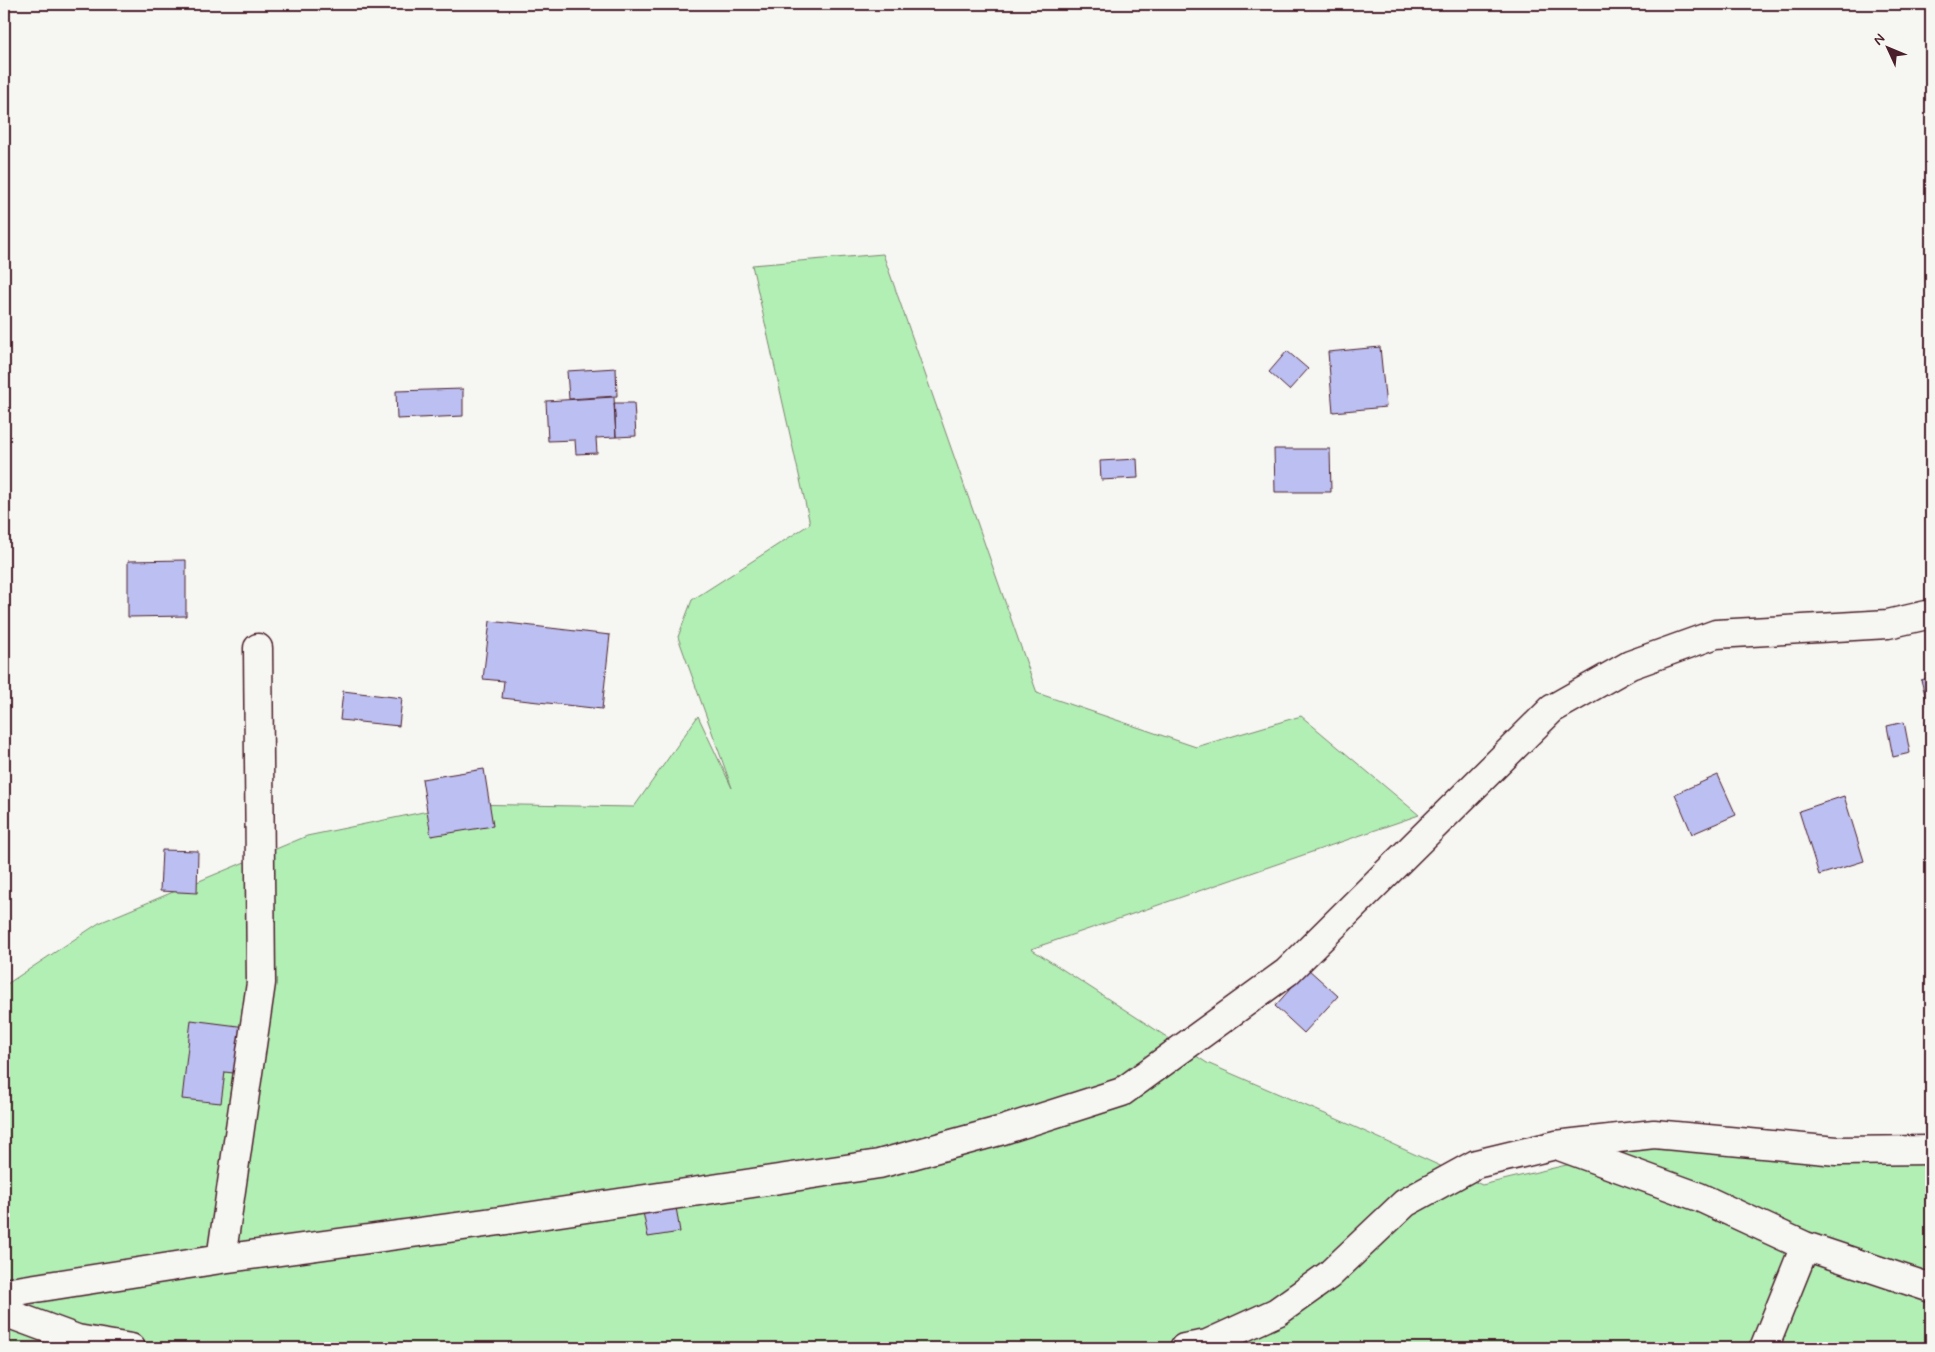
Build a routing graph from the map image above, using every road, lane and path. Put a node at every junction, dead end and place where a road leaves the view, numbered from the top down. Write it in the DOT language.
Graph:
graph roads {
  1 [pos="1931,614"];
  2 [pos="258,648"];
  3 [pos="1556,1145"];
  4 [pos="1931,1150"];
  5 [pos="1805,1246"];
  6 [pos="221,1259"];
  7 [pos="1931,1288"];
  8 [pos="4,1292"];
  9 [pos="4,1312"];
  10 [pos="131,1348"];
  11 [pos="1184,1348"];
  12 [pos="1764,1348"];
  1 -- 6 [label="street"];
  2 -- 6 [label="street"];
  3 -- 4 [label="street"];
  3 -- 5 [label="street"];
  3 -- 11 [label="street"];
  5 -- 7 [label="street"];
  5 -- 12 [label="street"];
  6 -- 8 [label="street"];
  9 -- 10 [label="street"];
}
